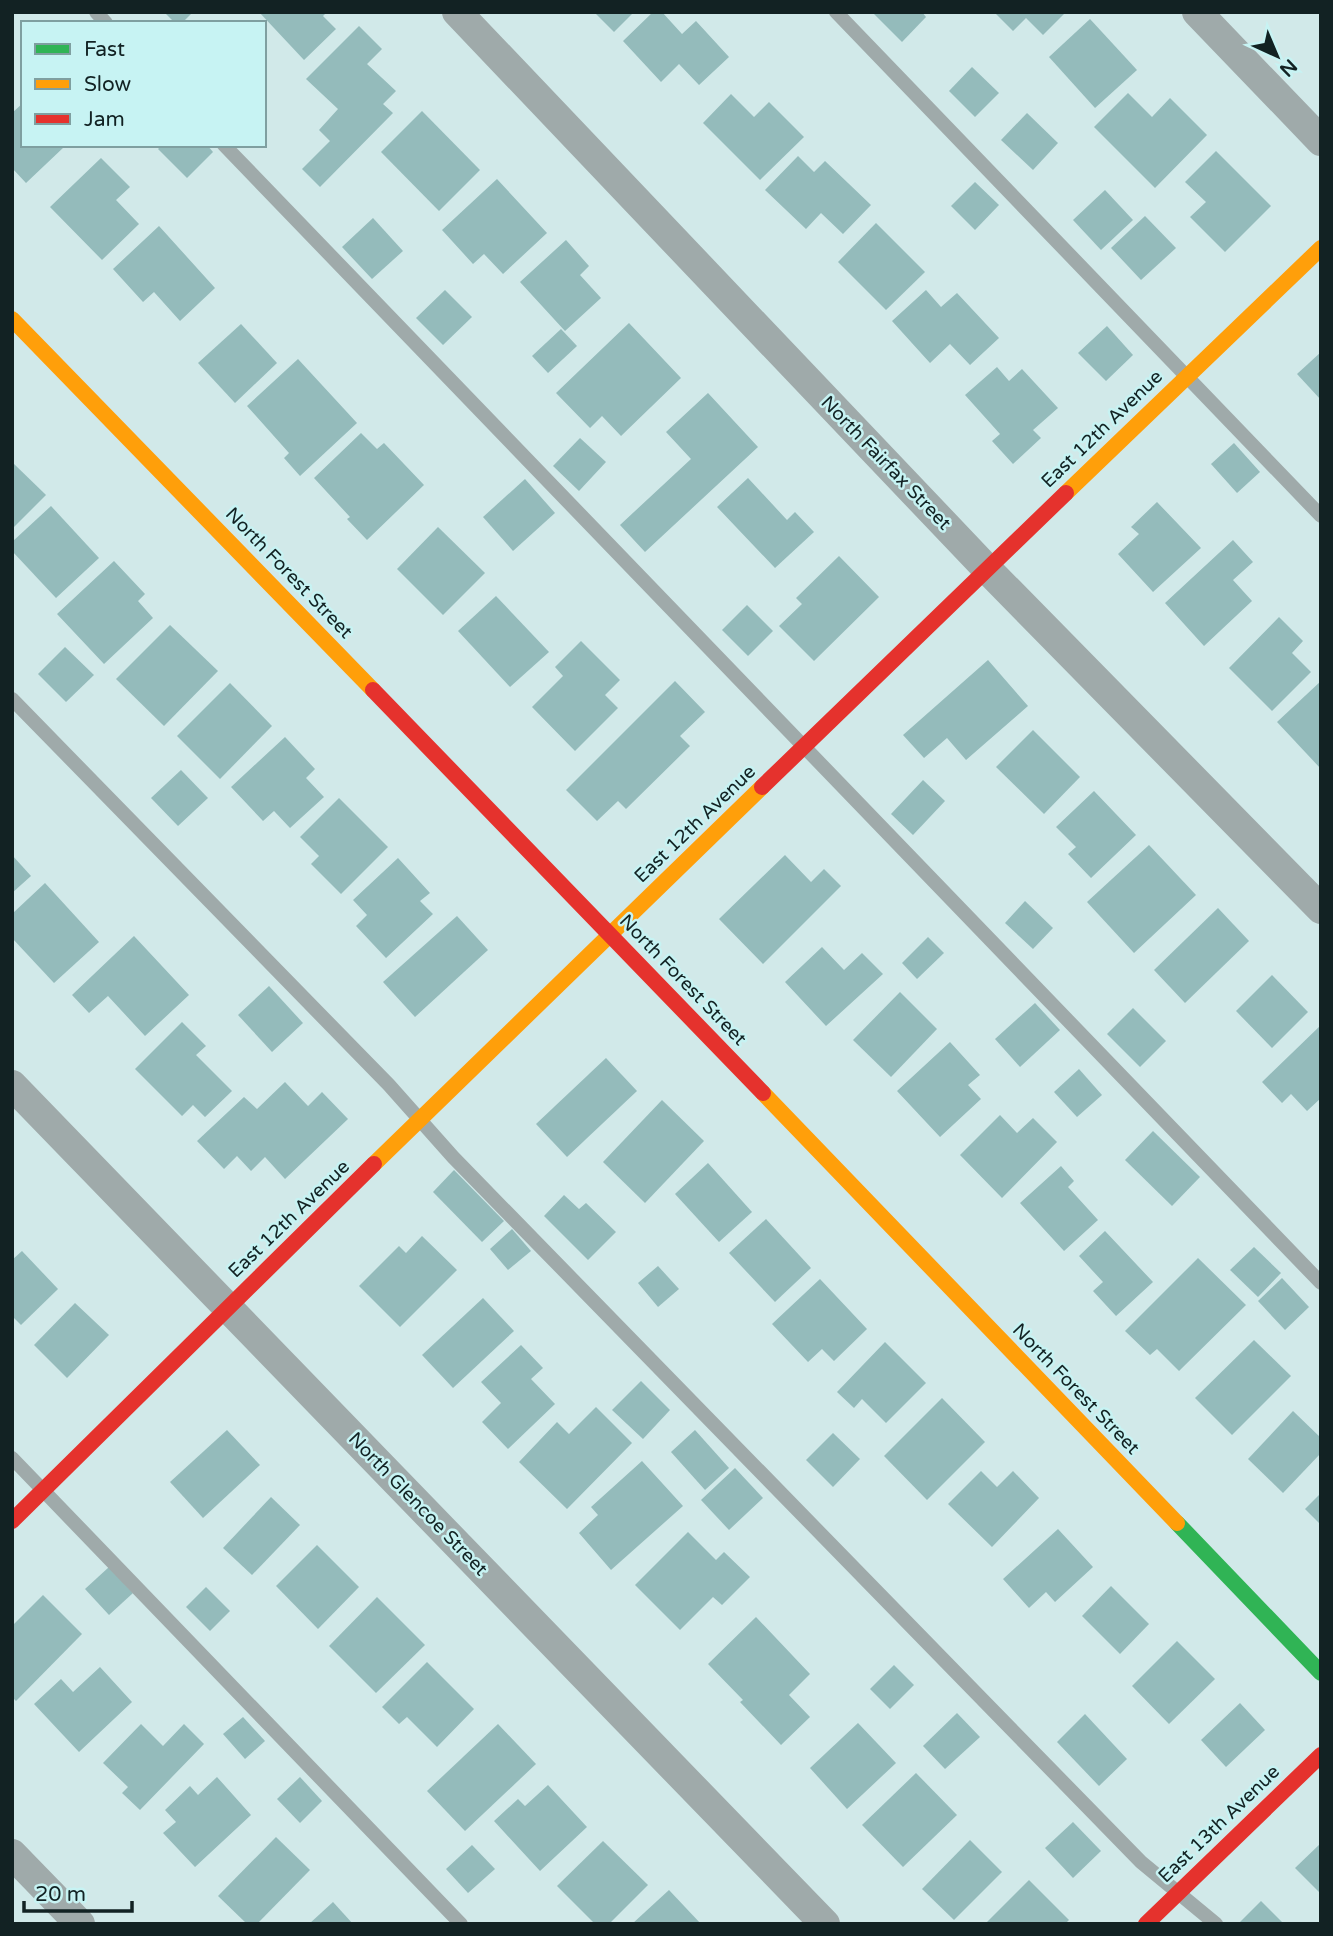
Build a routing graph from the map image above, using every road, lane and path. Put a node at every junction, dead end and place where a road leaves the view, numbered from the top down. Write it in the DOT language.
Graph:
graph roads {
  1 [pos="457,12"];
  2 [pos="836,12"];
  3 [pos="1197,12"];
  4 [pos="1321,141"];
  5 [pos="226,147"];
  6 [pos="1321,248"];
  7 [pos="12,318"];
  8 [pos="1186,378"];
  9 [pos="1321,516"];
  10 [pos="987,569"];
  11 [pos="12,699"];
  12 [pos="803,748"];
  13 [pos="1321,909"];
  14 [pos="611,935"];
  15 [pos="12,1084"];
  16 [pos="421,1120"];
  17 [pos="1321,1283"];
  18 [pos="227,1307"];
  19 [pos="12,1458"];
  20 [pos="44,1491"];
  21 [pos="12,1521"];
  22 [pos="1321,1674"];
  23 [pos="1321,1755"];
  24 [pos="12,1854"];
  25 [pos="1178,1893"];
  26 [pos="80,1924"];
  27 [pos="461,1924"];
  28 [pos="825,1924"];
  29 [pos="1146,1924"];
  30 [pos="1216,1924"];
  1 -- 10 [label="street, North Fairfax Street"];
  2 -- 8 [label="lane"];
  3 -- 4 [label="street"];
  5 -- 12 [label="lane"];
  6 -- 8 [label="street, East 12th Avenue"];
  7 -- 14 [label="street, North Forest Street"];
  8 -- 9 [label="lane"];
  8 -- 10 [label="street, East 12th Avenue"];
  10 -- 12 [label="street, East 12th Avenue"];
  10 -- 13 [label="street, North Fairfax Street"];
  11 -- 16 [label="lane"];
  12 -- 14 [label="street, East 12th Avenue"];
  12 -- 17 [label="lane"];
  14 -- 16 [label="street, East 12th Avenue"];
  14 -- 22 [label="street, North Forest Street"];
  15 -- 18 [label="street, North Glencoe Street"];
  16 -- 18 [label="street, East 12th Avenue"];
  16 -- 25 [label="lane"];
  18 -- 20 [label="street, East 12th Avenue"];
  18 -- 28 [label="street, North Glencoe Street"];
  19 -- 20 [label="lane"];
  20 -- 21 [label="street, East 12th Avenue"];
  20 -- 27 [label="lane"];
  23 -- 25 [label="street, East 13th Avenue"];
  24 -- 26 [label="street"];
  25 -- 29 [label="street, East 13th Avenue"];
  25 -- 30 [label="lane"];
}
